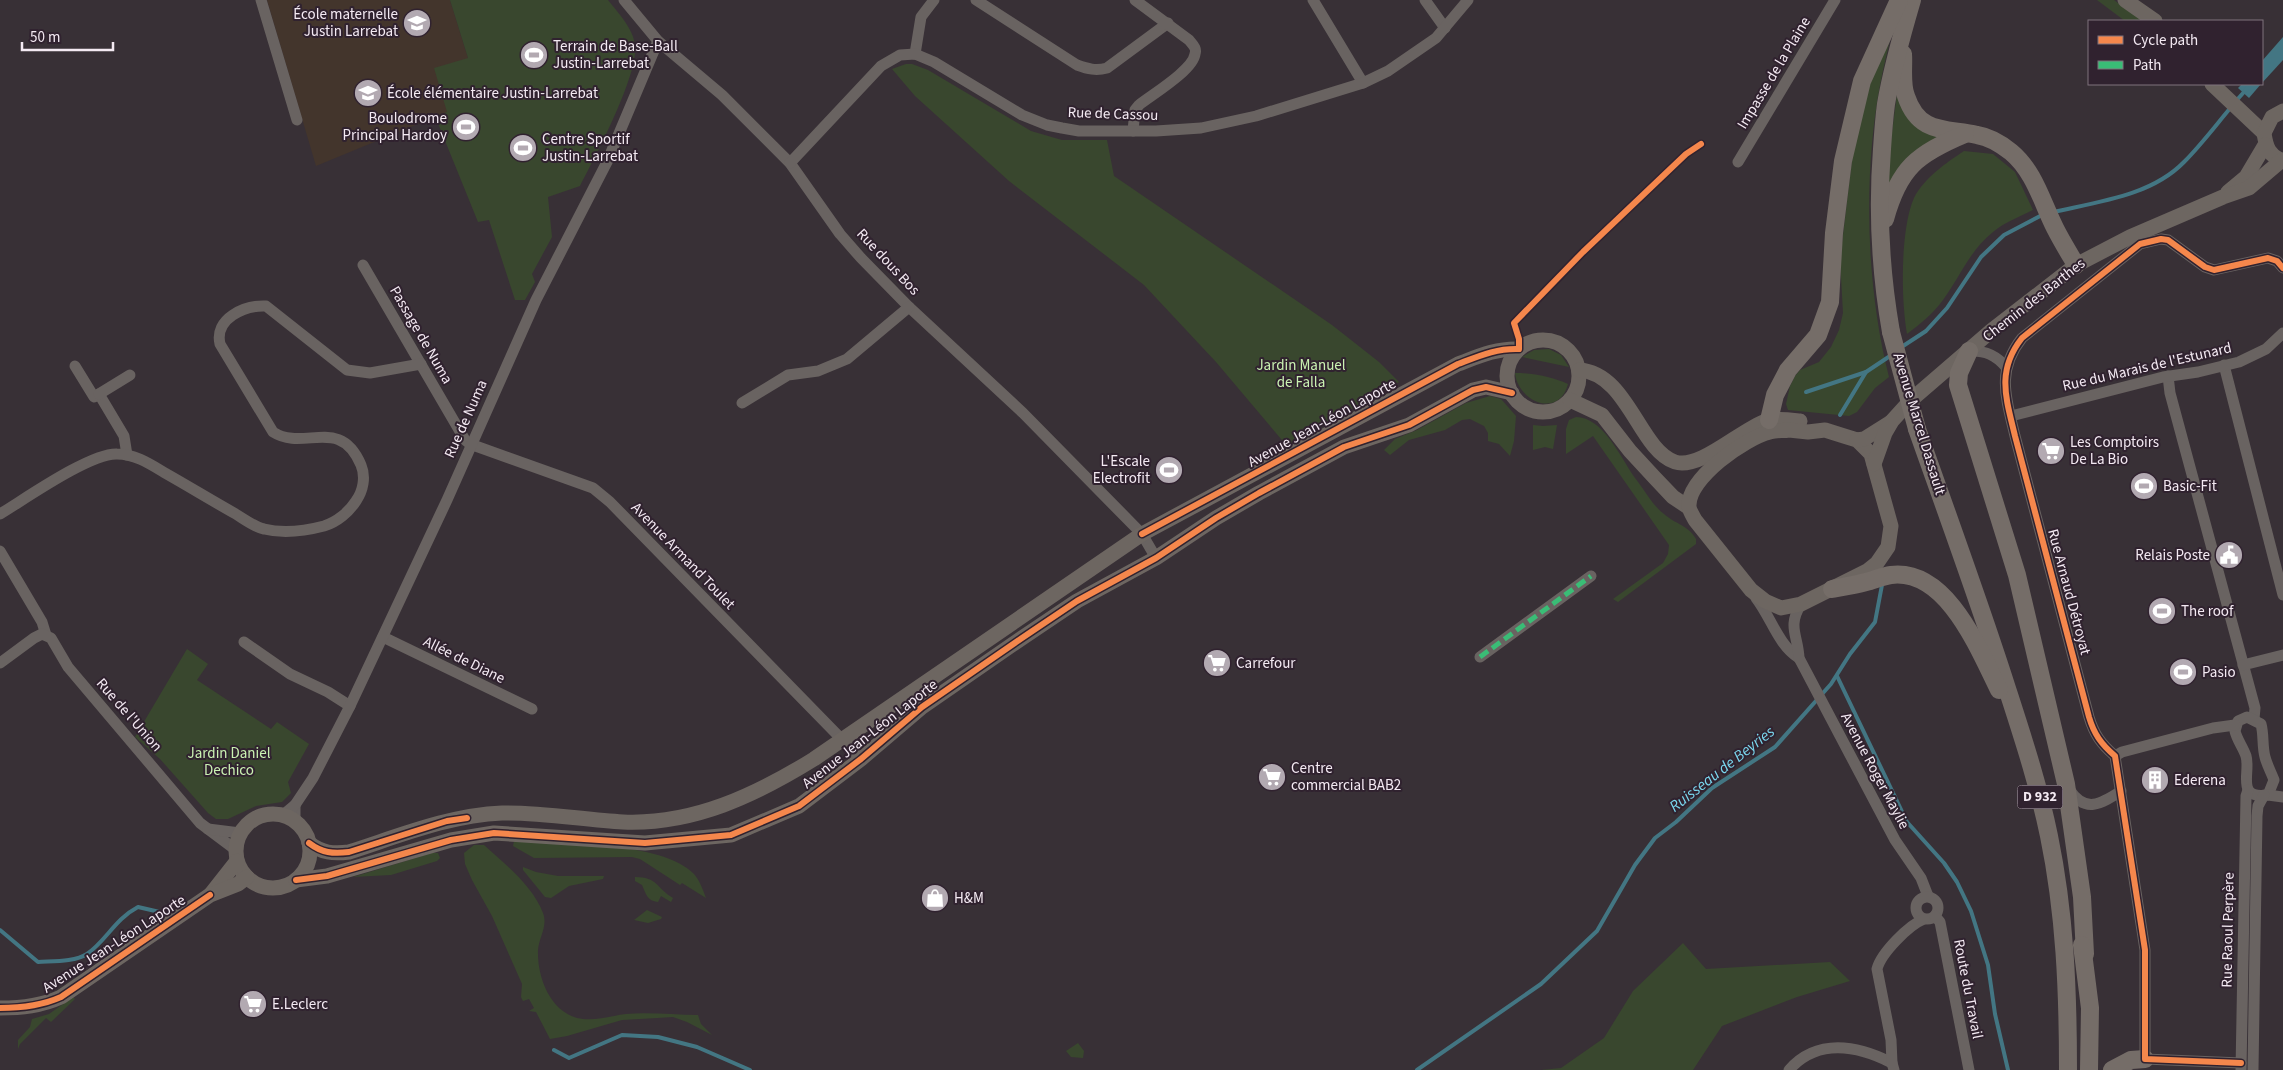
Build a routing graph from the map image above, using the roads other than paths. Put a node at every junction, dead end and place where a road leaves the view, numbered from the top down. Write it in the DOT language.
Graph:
graph roads {
  1 [pos="261,0"];
  2 [pos="624,0"];
  3 [pos="934,0"];
  4 [pos="976,0"];
  5 [pos="1135,0"];
  6 [pos="1313,0"];
  7 [pos="1425,0"];
  8 [pos="1468,0"];
  9 [pos="1835,0"];
  10 [pos="1899,0"];
  11 [pos="1912,0"];
  12 [pos="2125,0"];
  13 [pos="2154,20"];
  14 [pos="1168,23"];
  15 [pos="1445,28"];
  16 [pos="1902,33"];
  17 [pos="658,41"];
  18 [pos="915,54"];
  19 [pos="1363,84"];
  20 [pos="2217,89"];
  21 [pos="2279,110"];
  22 [pos="2246,115"];
  23 [pos="297,120"];
  24 [pos="1133,131"];
  25 [pos="1965,134"];
  26 [pos="2265,139"];
  27 [pos="2282,160"];
  28 [pos="1738,162"];
  29 [pos="790,164"];
  30 [pos="2224,197"];
  31 [pos="1879,239"];
  32 [pos="363,265"];
  33 [pos="2076,265"];
  34 [pos="2283,268"];
  35 [pos="909,307"];
  36 [pos="2283,333"];
  37 [pos="1519,349"];
  38 [pos="1969,351"];
  39 [pos="421,364"];
  40 [pos="2224,365"];
  41 [pos="75,366"];
  42 [pos="2006,367"];
  43 [pos="1578,370"];
  44 [pos="130,375"];
  45 [pos="2168,376"];
  46 [pos="1512,393"];
  47 [pos="99,394"];
  48 [pos="1570,400"];
  49 [pos="742,403"];
  50 [pos="2010,416"];
  51 [pos="1769,420"];
  52 [pos="1892,421"];
  53 [pos="1839,435"];
  54 [pos="470,444"];
  55 [pos="127,455"];
  56 [pos="1874,464"];
  57 [pos="1688,507"];
  58 [pos="0,514"];
  59 [pos="1142,534"];
  60 [pos="0,550"];
  61 [pos="1156,558"];
  62 [pos="1591,576"];
  63 [pos="1832,589"];
  64 [pos="1751,590"];
  65 [pos="2283,595"];
  66 [pos="1801,604"];
  67 [pos="46,635"];
  68 [pos="383,637"];
  69 [pos="244,642"];
  70 [pos="2283,655"];
  71 [pos="1480,657"];
  72 [pos="1799,658"];
  73 [pos="0,663"];
  74 [pos="2243,665"];
  75 [pos="350,706"];
  76 [pos="532,709"];
  77 [pos="2254,719"];
  78 [pos="2236,725"];
  79 [pos="841,740"];
  80 [pos="2029,756"];
  81 [pos="2115,756"];
  82 [pos="861,759"];
  83 [pos="2066,784"];
  84 [pos="2248,790"];
  85 [pos="2121,791"];
  86 [pos="2266,795"];
  87 [pos="2283,797"];
  88 [pos="289,818"];
  89 [pos="208,829"];
  90 [pos="240,833"];
  91 [pos="2049,837"];
  92 [pos="310,843"];
  93 [pos="237,856"];
  94 [pos="247,877"];
  95 [pos="296,880"];
  96 [pos="210,895"];
  97 [pos="1928,896"];
  98 [pos="1929,918"];
  99 [pos="2085,954"];
  100 [pos="0,1008"];
  101 [pos="2144,1059"];
  102 [pos="2241,1066"];
  103 [pos="1893,1067"];
  104 [pos="1789,1070"];
  105 [pos="1969,1070"];
  106 [pos="2068,1070"];
  107 [pos="2090,1070"];
  108 [pos="2112,1070"];
  109 [pos="2253,1070"];
  1 -- 23 [label="street"];
  2 -- 17 [label="street, Rue dous Bos"];
  3 -- 18 [label="street"];
  4 -- 14 [label="street"];
  5 -- 14 [label="street"];
  6 -- 19 [label="street"];
  7 -- 15 [label="street"];
  8 -- 15 [label="street, Rue de Cassou"];
  9 -- 28 [label="street, Impasse de la Plaine"];
  10 -- 51 [label="main road"];
  11 -- 16 [label="main road, Avenue Marcel Dassault"];
  12 -- 13 [label="street"];
  14 -- 24 [label="street"];
  15 -- 19 [label="street, Rue de Cassou"];
  16 -- 25 [label="main road"];
  16 -- 31 [label="main road, Avenue Marcel Dassault"];
  17 -- 29 [label="street, Rue dous Bos"];
  17 -- 54 [label="street, Rue de Numa"];
  18 -- 24 [label="street, Rue de Cassou"];
  18 -- 29 [label="street"];
  19 -- 24 [label="street, Rue de Cassou"];
  20 -- 22 [label="street"];
  21 -- 22 [label="street"];
  21 -- 26 [label="street, Chemin des Barthes"];
  22 -- 26 [label="street"];
  25 -- 31 [label="main road"];
  25 -- 33 [label="main road"];
  26 -- 27 [label="street"];
  26 -- 30 [label="street, Chemin des Barthes"];
  27 -- 30 [label="street, Chemin des Barthes"];
  29 -- 35 [label="street, Rue dous Bos"];
  30 -- 33 [label="street, Chemin des Barthes"];
  31 -- 80 [label="main road, Avenue Marcel Dassault, bridge"];
  32 -- 39 [label="street, Passage de Numa"];
  33 -- 38 [label="street, Chemin des Barthes"];
  34 -- 42 [label="street, Rue Arnaud Détroyat"];
  35 -- 49 [label="street"];
  35 -- 59 [label="street, Rue dous Bos"];
  36 -- 40 [label="street, Rue du Marais de l'Estunard"];
  37 -- 43 [label="street"];
  37 -- 46 [label="street"];
  37 -- 59 [label="street, Avenue Jean-Léon Laporte"];
  38 -- 42 [label="street"];
  38 -- 52 [label="street, Chemin des Barthes"];
  38 -- 83 [label="main road"];
  39 -- 54 [label="street, Passage de Numa"];
  39 -- 55 [label="street"];
  40 -- 45 [label="street, Rue du Marais de l'Estunard"];
  40 -- 65 [label="street"];
  41 -- 47 [label="street"];
  42 -- 50 [label="street, Rue Arnaud Détroyat"];
  43 -- 48 [label="street"];
  43 -- 51 [label="street"];
  44 -- 47 [label="street"];
  45 -- 50 [label="street, Rue du Marais de l'Estunard"];
  45 -- 74 [label="street, Rue Raoul Perpère"];
  46 -- 48 [label="street"];
  46 -- 61 [label="street, Avenue Jean-Léon Laporte"];
  47 -- 55 [label="street"];
  48 -- 57 [label="street"];
  50 -- 81 [label="street, Rue Arnaud Détroyat"];
  51 -- 53 [label="street"];
  52 -- 53 [label="street, Chemin des Barthes"];
  52 -- 56 [label="street, Chemin des Barthes"];
  53 -- 56 [label="street"];
  53 -- 57 [label="street"];
  54 -- 68 [label="street, Rue de Numa"];
  54 -- 79 [label="street, Avenue Armand Toulet"];
  55 -- 58 [label="street"];
  56 -- 63 [label="street"];
  57 -- 64 [label="street"];
  59 -- 61 [label="street, Rue dous Bos"];
  59 -- 79 [label="street, Avenue Jean-Léon Laporte"];
  60 -- 67 [label="street, Rue de l'Union"];
  61 -- 82 [label="street, Avenue Jean-Léon Laporte"];
  62 -- 71 [label="street"];
  63 -- 66 [label="street"];
  63 -- 80 [label="main road"];
  64 -- 66 [label="street"];
  64 -- 72 [label="street, Avenue Roger Maylie"];
  66 -- 72 [label="street, Avenue Roger Maylie"];
  67 -- 73 [label="street"];
  67 -- 89 [label="street, Rue de l'Union"];
  68 -- 75 [label="street, Rue de Numa"];
  68 -- 76 [label="street, Allée de Diane"];
  69 -- 75 [label="street"];
  70 -- 74 [label="street"];
  72 -- 97 [label="street, Avenue Roger Maylie"];
  74 -- 77 [label="street, Rue Raoul Perpère"];
  75 -- 88 [label="street, Rue de Numa"];
  77 -- 78 [label="street"];
  77 -- 86 [label="street, Rue Raoul Perpère"];
  78 -- 81 [label="street"];
  78 -- 84 [label="street, Rue Raoul Perpère"];
  79 -- 82 [label="street, Avenue Armand Toulet"];
  79 -- 92 [label="street, Avenue Jean-Léon Laporte"];
  80 -- 91 [label="main road, Avenue Marcel Dassault / D 932"];
  81 -- 85 [label="street"];
  82 -- 95 [label="street, Avenue Jean-Léon Laporte"];
  83 -- 85 [label="street"];
  83 -- 99 [label="main road"];
  84 -- 86 [label="street"];
  84 -- 102 [label="street, Rue Raoul Perpère"];
  85 -- 101 [label="street"];
  86 -- 87 [label="street"];
  86 -- 109 [label="street, Rue Raoul Perpère"];
  88 -- 90 [label="street"];
  88 -- 92 [label="street"];
  89 -- 90 [label="street"];
  89 -- 93 [label="street, Rue de l'Union"];
  90 -- 93 [label="street"];
  91 -- 99 [label="main road, Avenue Marcel Dassault"];
  91 -- 106 [label="main road, Avenue Marcel Dassault"];
  92 -- 95 [label="street"];
  93 -- 94 [label="street"];
  93 -- 96 [label="street, Avenue Jean-Léon Laporte"];
  94 -- 95 [label="street"];
  94 -- 96 [label="street, Avenue Jean-Léon Laporte"];
  96 -- 100 [label="street, Avenue Jean-Léon Laporte"];
  97 -- 98 [label="street"];
  97 -- 98 [label="street"];
  98 -- 103 [label="street"];
  98 -- 105 [label="street, Route du Travail"];
  99 -- 107 [label="main road, Avenue Marcel Dassault"];
  101 -- 102 [label="street"];
  101 -- 108 [label="main road"];
  103 -- 104 [label="street"];
}
